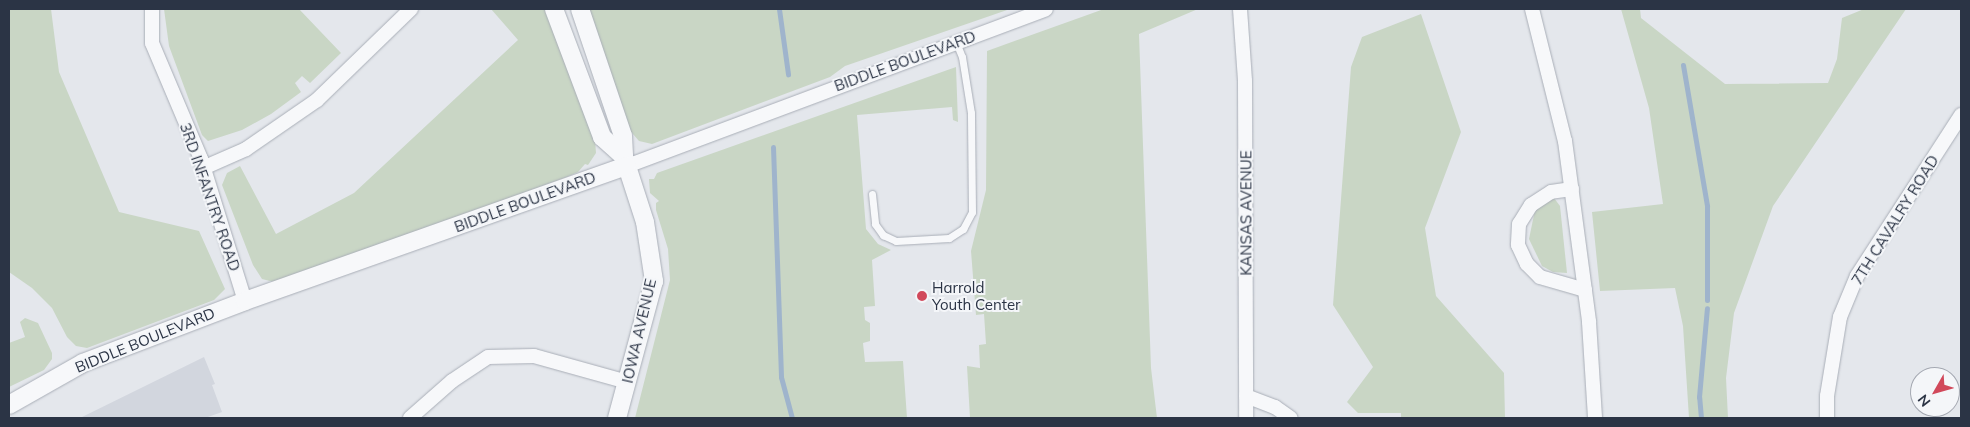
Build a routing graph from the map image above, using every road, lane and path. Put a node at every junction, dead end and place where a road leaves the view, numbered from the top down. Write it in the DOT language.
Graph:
graph roads {
  1 [pos="152,9"];
  2 [pos="411,9"];
  3 [pos="554,9"];
  4 [pos="580,9"];
  5 [pos="1046,9"];
  6 [pos="1240,9"];
  7 [pos="1532,9"];
  8 [pos="956,42"];
  9 [pos="1961,115"];
  10 [pos="1957,131"];
  11 [pos="626,162"];
  12 [pos="203,168"];
  13 [pos="1572,190"];
  14 [pos="872,194"];
  15 [pos="1585,290"];
  16 [pos="245,301"];
  17 [pos="627,382"];
  18 [pos="1246,396"];
  19 [pos="9,405"];
  20 [pos="410,418"];
  21 [pos="617,418"];
  22 [pos="1246,418"];
  23 [pos="1291,418"];
  24 [pos="1595,418"];
  25 [pos="1827,418"];
  1 -- 12 [label="street, 3RD INFANTRY ROAD"];
  2 -- 12 [label="street"];
  3 -- 11 [label="street, IOWA AVENUE"];
  4 -- 11 [label="street, IOWA AVENUE"];
  5 -- 8 [label="street, BIDDLE BOULEVARD"];
  6 -- 18 [label="street, KANSAS AVENUE"];
  7 -- 13 [label="street"];
  8 -- 11 [label="street, BIDDLE BOULEVARD"];
  8 -- 14 [label="lane"];
  9 -- 10 [label="street, 7TH CAVALRY ROAD"];
  10 -- 25 [label="street, 7TH CAVALRY ROAD"];
  11 -- 16 [label="street, BIDDLE BOULEVARD"];
  11 -- 17 [label="street, IOWA AVENUE"];
  12 -- 16 [label="street, 3RD INFANTRY ROAD"];
  13 -- 15 [label="street"];
  13 -- 15 [label="street"];
  15 -- 24 [label="street"];
  16 -- 19 [label="street, BIDDLE BOULEVARD"];
  17 -- 20 [label="street"];
  17 -- 21 [label="street, IOWA AVENUE"];
  18 -- 22 [label="street, KANSAS AVENUE"];
  18 -- 23 [label="street"];
}
